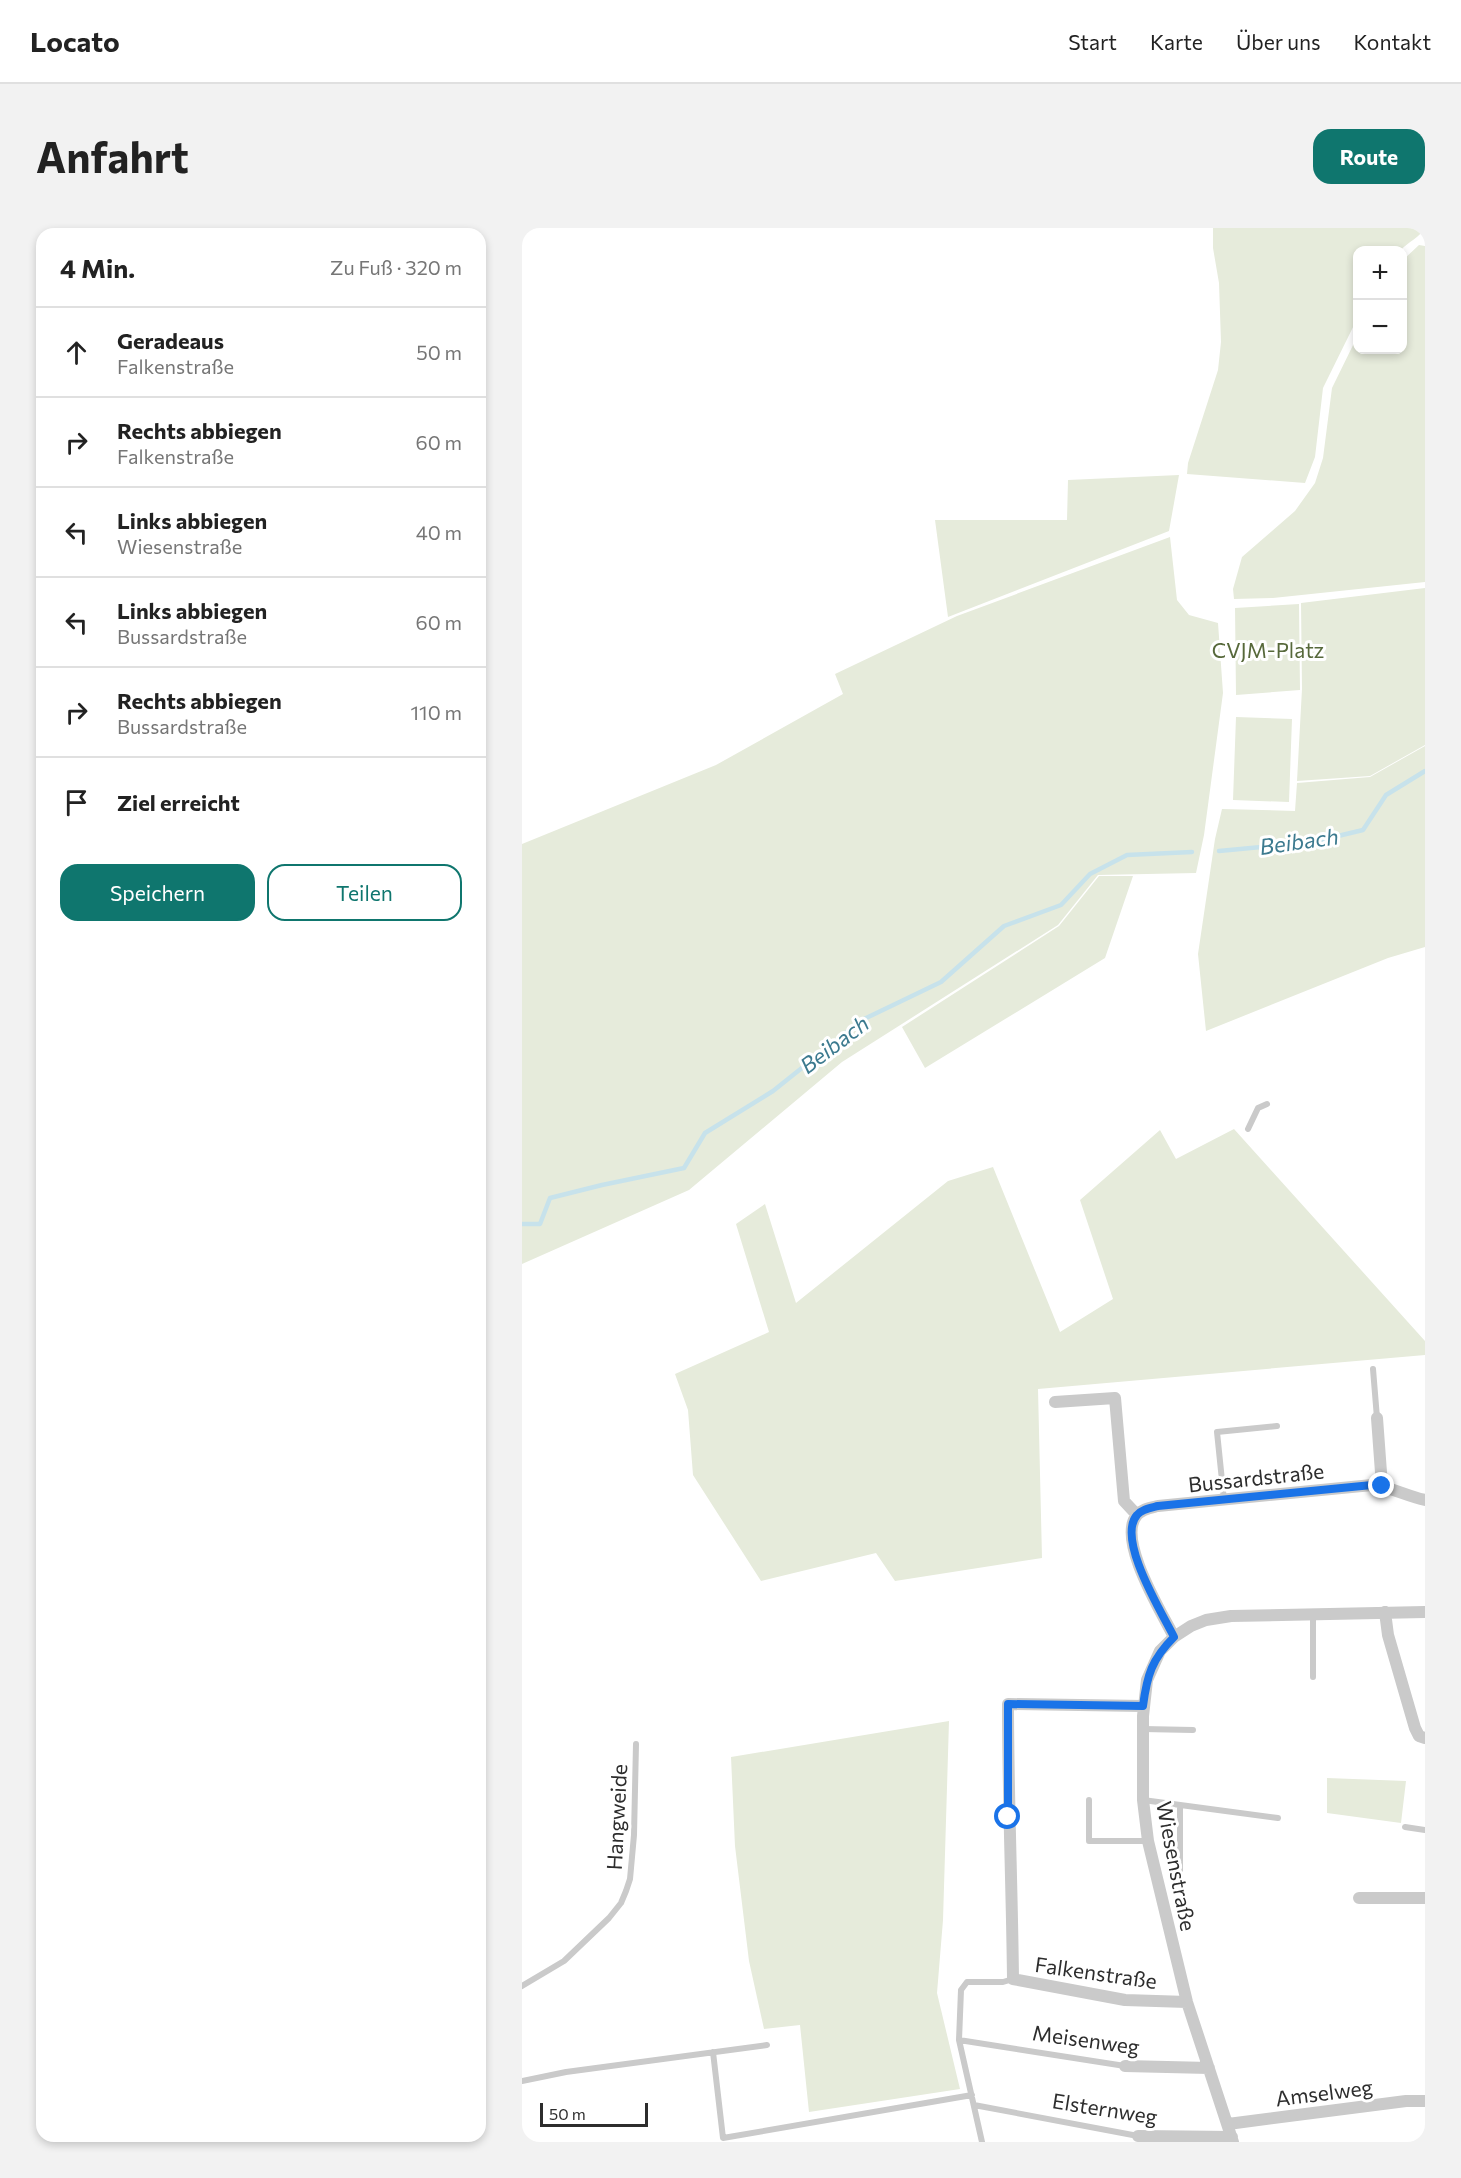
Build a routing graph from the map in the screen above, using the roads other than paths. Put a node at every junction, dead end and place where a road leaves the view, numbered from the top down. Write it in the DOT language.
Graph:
graph roads {
  1 [pos="1267,1104"];
  2 [pos="1248,1129"];
  3 [pos="1372,1370"];
  4 [pos="1055,1401"];
  5 [pos="1377,1418"];
  6 [pos="1277,1426"];
  7 [pos="1382,1486"];
  8 [pos="1224,1500"];
  9 [pos="1425,1500"];
  10 [pos="1137,1515"];
  11 [pos="1385,1612"];
  12 [pos="1425,1612"];
  13 [pos="1313,1613"];
  14 [pos="1174,1637"];
  15 [pos="1312,1677"];
  16 [pos="1143,1706"];
  17 [pos="1143,1729"];
  18 [pos="1193,1730"];
  19 [pos="1425,1738"];
  20 [pos="636,1744"];
  21 [pos="1089,1800"];
  22 [pos="1143,1800"];
  23 [pos="1180,1805"];
  24 [pos="1278,1818"];
  25 [pos="1405,1827"];
  26 [pos="1425,1830"];
  27 [pos="1148,1841"];
  28 [pos="1180,1878"];
  29 [pos="1359,1898"];
  30 [pos="1425,1898"];
  31 [pos="1013,1979"];
  32 [pos="522,1986"];
  33 [pos="1187,2002"];
  34 [pos="959,2040"];
  35 [pos="767,2044"];
  36 [pos="713,2052"];
  37 [pos="1125,2066"];
  38 [pos="1209,2068"];
  39 [pos="522,2081"];
  40 [pos="972,2095"];
  41 [pos="1425,2101"];
  42 [pos="974,2105"];
  43 [pos="1228,2124"];
  44 [pos="1138,2136"];
  45 [pos="1232,2140"];
  46 [pos="982,2142"];
  1 -- 2 [label="lane"];
  3 -- 5 [label="lane"];
  4 -- 10 [label="street"];
  5 -- 7 [label="street"];
  6 -- 8 [label="lane"];
  7 -- 8 [label="street, Bussardstraße"];
  7 -- 9 [label="street, Bussardstraße"];
  8 -- 10 [label="street, Bussardstraße"];
  10 -- 14 [label="street"];
  11 -- 12 [label="street, Wiesenstraße"];
  11 -- 13 [label="street, Wiesenstraße"];
  11 -- 19 [label="street"];
  13 -- 14 [label="street, Wiesenstraße"];
  13 -- 15 [label="lane"];
  14 -- 16 [label="street, Wiesenstraße"];
  16 -- 17 [label="street, Wiesenstraße"];
  16 -- 31 [label="street, Falkenstraße"];
  17 -- 18 [label="lane"];
  17 -- 22 [label="street, Wiesenstraße"];
  20 -- 32 [label="lane, Hangweide"];
  21 -- 27 [label="lane"];
  22 -- 23 [label="lane"];
  22 -- 27 [label="street, Wiesenstraße"];
  23 -- 24 [label="lane"];
  23 -- 28 [label="lane"];
  25 -- 26 [label="lane"];
  27 -- 33 [label="street, Wiesenstraße"];
  29 -- 30 [label="street"];
  31 -- 33 [label="street, Falkenstraße"];
  31 -- 34 [label="lane"];
  33 -- 38 [label="street, Wiesenstraße"];
  34 -- 37 [label="lane, Meisenweg"];
  34 -- 40 [label="lane"];
  35 -- 36 [label="lane"];
  36 -- 39 [label="lane"];
  36 -- 40 [label="lane"];
  37 -- 38 [label="street, Meisenweg"];
  38 -- 43 [label="street, Wiesenstraße"];
  40 -- 42 [label="lane"];
  41 -- 43 [label="street, Amselweg"];
  42 -- 44 [label="lane, Elsternweg"];
  42 -- 46 [label="lane"];
  43 -- 45 [label="street, Wiesenstraße"];
  44 -- 45 [label="street, Elsternweg"];
}
